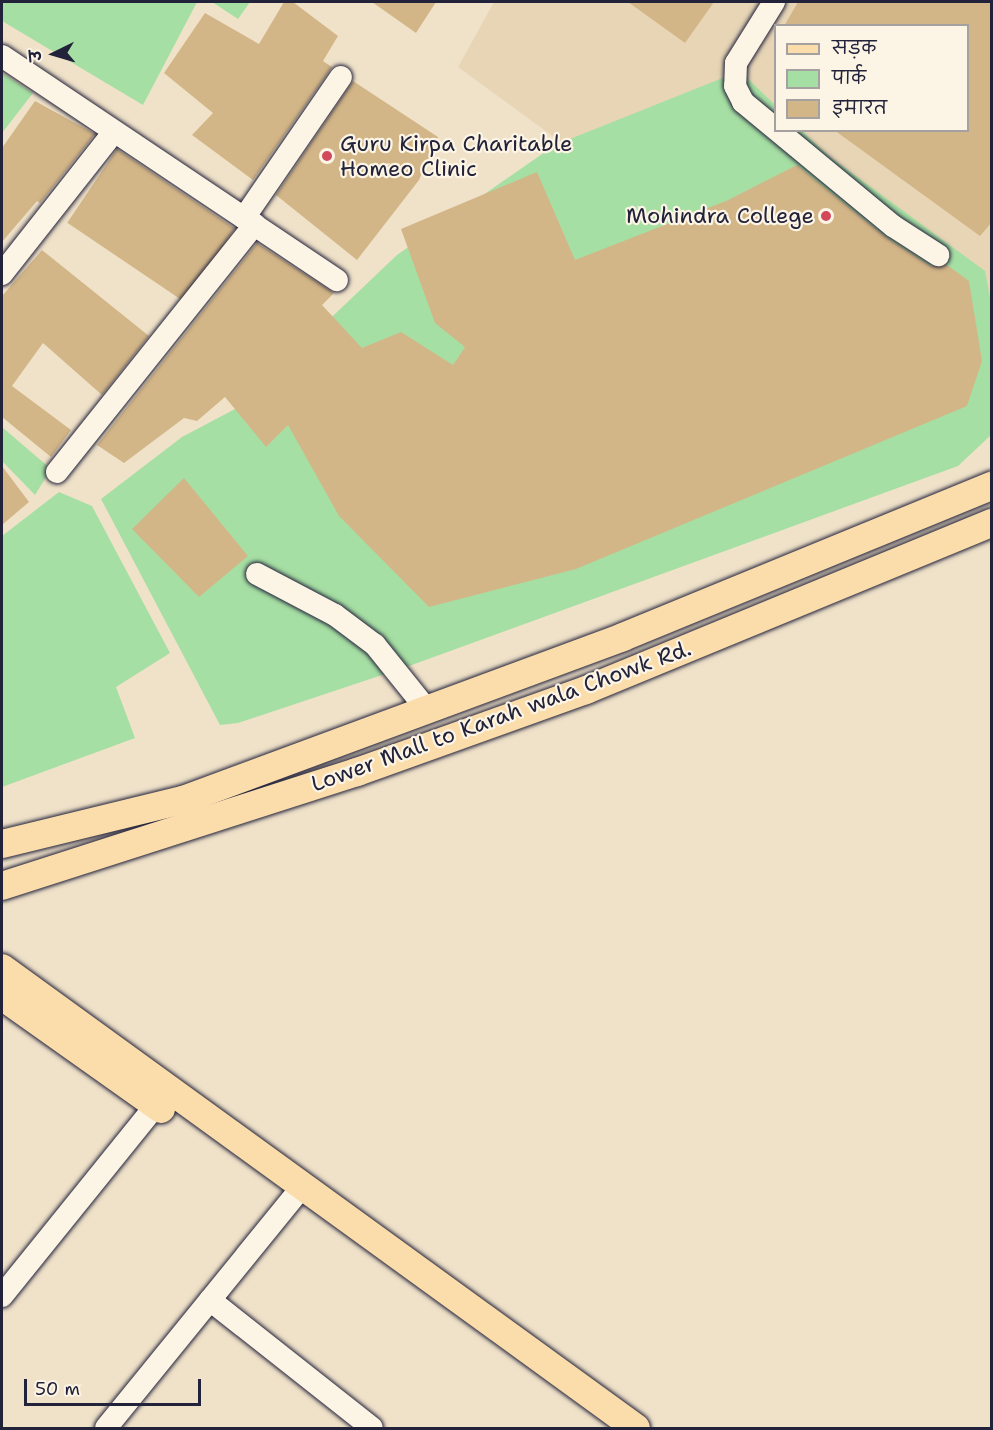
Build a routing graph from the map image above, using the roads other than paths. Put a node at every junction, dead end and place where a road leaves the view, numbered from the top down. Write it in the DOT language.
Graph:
graph roads {
  1 [pos="774,2"];
  2 [pos="2,56"];
  3 [pos="341,77"];
  4 [pos="774,128"];
  5 [pos="779,132"];
  6 [pos="113,133"];
  7 [pos="249,221"];
  8 [pos="938,255"];
  9 [pos="2,274"];
  10 [pos="337,280"];
  11 [pos="57,472"];
  12 [pos="992,486"];
  13 [pos="992,523"];
  14 [pos="257,574"];
  15 [pos="494,687"];
  16 [pos="428,711"];
  17 [pos="507,718"];
  18 [pos="2,844"];
  19 [pos="2,886"];
  20 [pos="2,968"];
  21 [pos="2,996"];
  22 [pos="156,1105"];
  23 [pos="297,1193"];
  24 [pos="2,1296"];
  25 [pos="210,1300"];
  26 [pos="106,1428"];
  27 [pos="372,1428"];
  28 [pos="603,1428"];
  29 [pos="636,1428"];
  1 -- 4 [label="street"];
  2 -- 6 [label="street"];
  3 -- 7 [label="street"];
  5 -- 8 [label="street"];
  6 -- 7 [label="street"];
  6 -- 9 [label="street"];
  7 -- 10 [label="street"];
  7 -- 11 [label="street"];
  12 -- 15 [label="main road"];
  13 -- 17 [label="main road, Lower Mall to Karah wala Chowk Rd."];
  14 -- 16 [label="street"];
  15 -- 16 [label="main road"];
  15 -- 17 [label="main road"];
  16 -- 18 [label="main road"];
  17 -- 19 [label="main road, Lower Mall to Karah wala Chowk Rd."];
  20 -- 23 [label="main road"];
  21 -- 22 [label="main road"];
  22 -- 23 [label="main road"];
  22 -- 24 [label="street"];
  23 -- 25 [label="street"];
  23 -- 28 [label="main road"];
  23 -- 29 [label="main road"];
  25 -- 26 [label="street"];
  25 -- 27 [label="street"];
}
